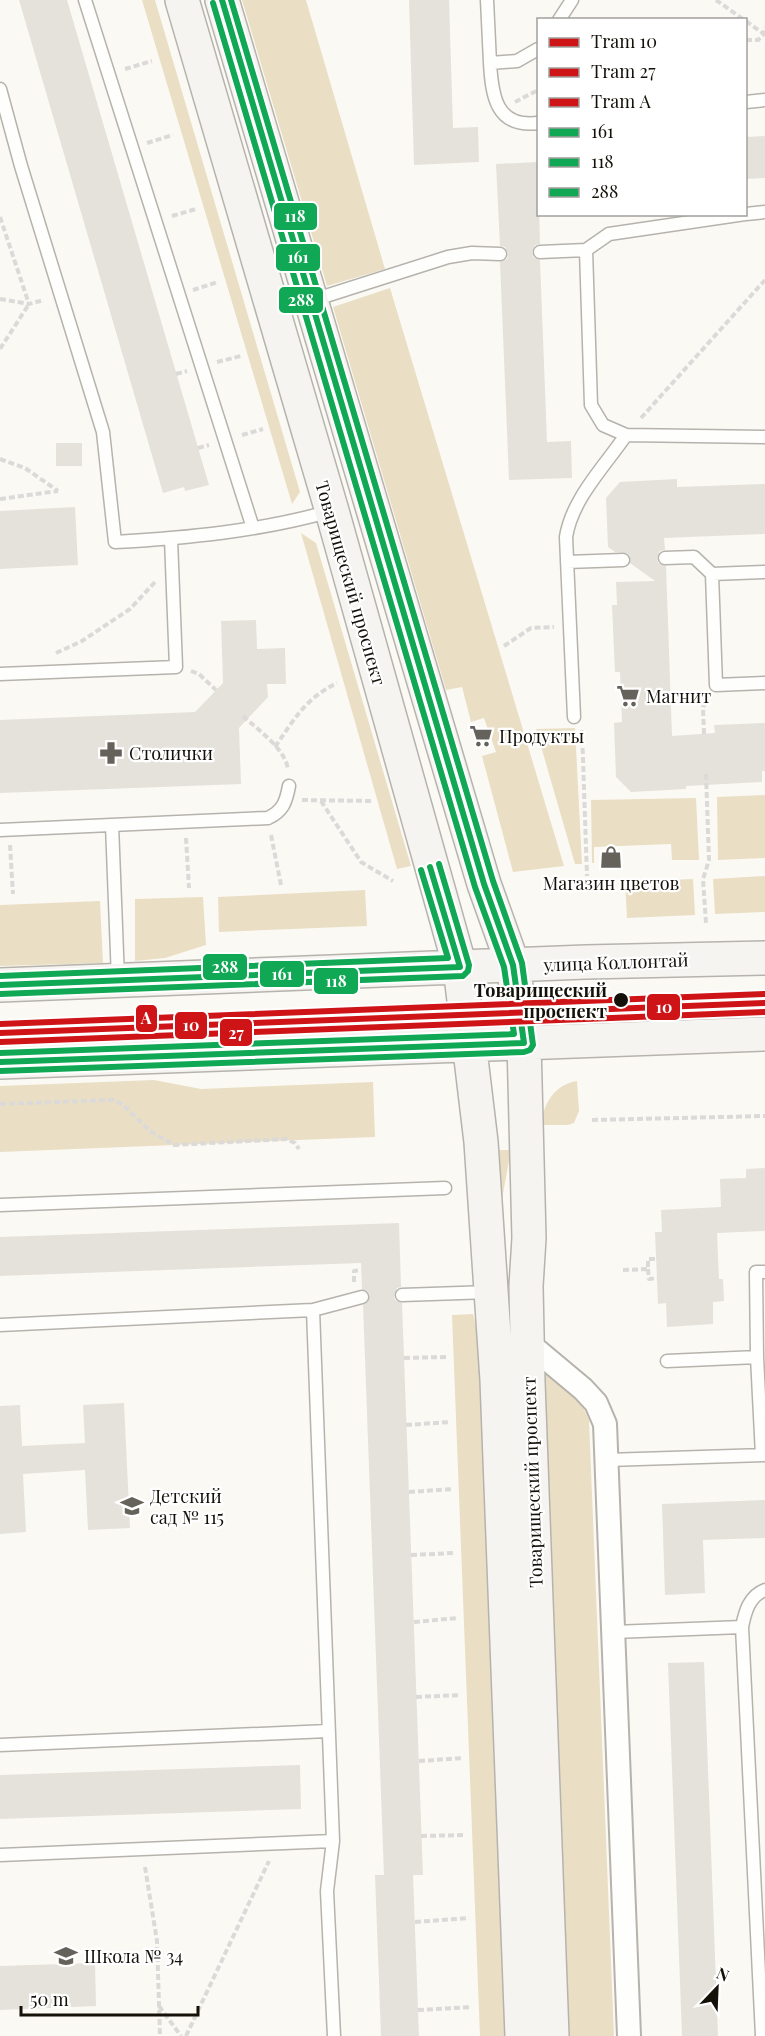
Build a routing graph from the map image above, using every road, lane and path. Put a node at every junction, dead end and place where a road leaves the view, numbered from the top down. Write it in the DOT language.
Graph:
graph roads {
  1 [pos="85,0"];
  2 [pos="182,0"];
  3 [pos="222,0"];
  4 [pos="487,0"];
  5 [pos="572,0"];
  6 [pos="716,0"];
  7 [pos="560,18"];
  8 [pos="742,18"];
  9 [pos="747,21"];
  10 [pos="765,27"];
  11 [pos="764,34"];
  12 [pos="747,40"];
  13 [pos="537,50"];
  14 [pos="490,63"];
  15 [pos="0,89"];
  16 [pos="765,100"];
  17 [pos="747,102"];
  18 [pos="537,123"];
  19 [pos="765,212"];
  20 [pos="747,214"];
  21 [pos="731,216"];
  22 [pos="0,217"];
  23 [pos="586,250"];
  24 [pos="540,252"];
  25 [pos="500,254"];
  26 [pos="765,280"];
  27 [pos="0,299"];
  28 [pos="312,301"];
  29 [pos="29,304"];
  30 [pos="0,349"];
  31 [pos="626,435"];
  32 [pos="765,437"];
  33 [pos="0,459"];
  34 [pos="0,499"];
  35 [pos="332,511"];
  36 [pos="254,528"];
  37 [pos="171,539"];
  38 [pos="665,558"];
  39 [pos="623,560"];
  40 [pos="567,562"];
  41 [pos="172,565"];
  42 [pos="765,572"];
  43 [pos="712,574"];
  44 [pos="570,626"];
  45 [pos="504,646"];
  46 [pos="54,654"];
  47 [pos="176,668"];
  48 [pos="0,674"];
  49 [pos="337,683"];
  50 [pos="765,683"];
  51 [pos="716,685"];
  52 [pos="216,690"];
  53 [pos="243,716"];
  54 [pos="574,717"];
  55 [pos="704,734"];
  56 [pos="275,747"];
  57 [pos="706,774"];
  58 [pos="289,786"];
  59 [pos="286,800"];
  60 [pos="321,801"];
  61 [pos="370,801"];
  62 [pos="268,818"];
  63 [pos="185,821"];
  64 [pos="112,825"];
  65 [pos="5,829"];
  66 [pos="587,876"];
  67 [pos="393,881"];
  68 [pos="281,885"];
  69 [pos="189,888"];
  70 [pos="13,894"];
  71 [pos="706,923"];
  72 [pos="758,955"];
  73 [pos="513,965"];
  74 [pos="460,967"];
  75 [pos="118,981"];
  76 [pos="0,985"];
  77 [pos="756,1038"];
  78 [pos="524,1043"];
  79 [pos="469,1045"];
  80 [pos="0,1062"];
  81 [pos="0,1104"];
  82 [pos="765,1116"];
  83 [pos="592,1120"];
  84 [pos="299,1149"];
  85 [pos="446,1188"];
  86 [pos="0,1205"];
  87 [pos="656,1259"];
  88 [pos="648,1269"];
  89 [pos="622,1270"];
  90 [pos="765,1272"];
  91 [pos="657,1278"];
  92 [pos="490,1292"];
  93 [pos="402,1295"];
  94 [pos="362,1297"];
  95 [pos="313,1310"];
  96 [pos="0,1325"];
  97 [pos="528,1343"];
  98 [pos="447,1357"];
  99 [pos="757,1357"];
  100 [pos="404,1358"];
  101 [pos="667,1360"];
  102 [pos="450,1422"];
  103 [pos="406,1425"];
  104 [pos="764,1455"];
  105 [pos="607,1460"];
  106 [pos="453,1489"];
  107 [pos="409,1492"];
  108 [pos="455,1553"];
  109 [pos="411,1555"];
  110 [pos="765,1590"];
  111 [pos="458,1618"];
  112 [pos="414,1622"];
  113 [pos="742,1627"];
  114 [pos="614,1632"];
  115 [pos="460,1695"];
  116 [pos="416,1697"];
  117 [pos="328,1731"];
  118 [pos="0,1746"];
  119 [pos="463,1758"];
  120 [pos="419,1761"];
  121 [pos="466,1835"];
  122 [pos="422,1836"];
  123 [pos="333,1841"];
  124 [pos="277,1844"];
  125 [pos="142,1849"];
  126 [pos="0,1855"];
  127 [pos="469,1918"];
  128 [pos="415,1922"];
  129 [pos="159,2006"];
  130 [pos="472,2007"];
  131 [pos="418,2010"];
  132 [pos="160,2036"];
  133 [pos="181,2036"];
  134 [pos="186,2036"];
  135 [pos="334,2036"];
  136 [pos="522,2036"];
  137 [pos="552,2036"];
  138 [pos="629,2036"];
  139 [pos="762,2036"];
  1 -- 36 [label="lane"];
  2 -- 35 [label="street, Товарищеский проспект"];
  3 -- 28 [label="street, Товарищеский проспект"];
  4 -- 14 [label="lane"];
  5 -- 7 [label="lane"];
  6 -- 8 [label="path"];
  9 -- 11 [label="path"];
  10 -- 11 [label="path"];
  11 -- 12 [label="path"];
  13 -- 14 [label="lane"];
  14 -- 18 [label="lane"];
  15 -- 37 [label="lane"];
  16 -- 17 [label="lane"];
  19 -- 20 [label="lane"];
  21 -- 23 [label="lane"];
  22 -- 29 [label="path"];
  23 -- 24 [label="lane"];
  23 -- 31 [label="lane"];
  25 -- 28 [label="lane"];
  26 -- 31 [label="path"];
  27 -- 29 [label="path"];
  28 -- 73 [label="street, Товарищеский проспект"];
  29 -- 30 [label="path"];
  31 -- 32 [label="lane"];
  31 -- 40 [label="lane"];
  33 -- 34 [label="path"];
  35 -- 36 [label="lane"];
  35 -- 74 [label="street, Товарищеский проспект"];
  36 -- 37 [label="lane"];
  37 -- 41 [label="lane"];
  38 -- 43 [label="lane"];
  39 -- 40 [label="lane"];
  40 -- 44 [label="lane"];
  41 -- 46 [label="path"];
  41 -- 47 [label="lane"];
  42 -- 43 [label="lane"];
  43 -- 51 [label="lane"];
  44 -- 45 [label="path"];
  44 -- 54 [label="lane"];
  47 -- 48 [label="lane"];
  47 -- 52 [label="path"];
  49 -- 56 [label="path"];
  50 -- 51 [label="lane"];
  51 -- 55 [label="path"];
  53 -- 56 [label="path"];
  54 -- 66 [label="path"];
  56 -- 58 [label="path"];
  57 -- 71 [label="path"];
  58 -- 59 [label="lane"];
  59 -- 60 [label="path"];
  59 -- 62 [label="lane"];
  60 -- 61 [label="path"];
  60 -- 67 [label="path"];
  62 -- 63 [label="lane"];
  62 -- 68 [label="path"];
  63 -- 64 [label="lane"];
  63 -- 69 [label="path"];
  64 -- 65 [label="lane"];
  64 -- 75 [label="lane"];
  65 -- 70 [label="path"];
  72 -- 73 [label="street, улица Коллонтай"];
  73 -- 74 [label="street, улица Коллонтай"];
  73 -- 78 [label="street, Товарищеский проспект"];
  74 -- 75 [label="street, улица Коллонтай"];
  74 -- 79 [label="street, Товарищеский проспект"];
  75 -- 76 [label="street, улица Коллонтай"];
  77 -- 78 [label="street"];
  78 -- 79 [label="street"];
  78 -- 97 [label="street, Товарищеский проспект"];
  79 -- 80 [label="street"];
  79 -- 92 [label="street, Товарищеский проспект"];
  81 -- 84 [label="path"];
  82 -- 83 [label="path"];
  85 -- 86 [label="lane"];
  87 -- 88 [label="path"];
  88 -- 89 [label="path"];
  88 -- 91 [label="path"];
  90 -- 99 [label="lane"];
  92 -- 93 [label="lane"];
  92 -- 136 [label="street, Товарищеский проспект"];
  94 -- 95 [label="lane"];
  95 -- 96 [label="lane"];
  95 -- 117 [label="lane"];
  97 -- 105 [label="street"];
  97 -- 137 [label="street, Товарищеский проспект"];
  98 -- 100 [label="path"];
  99 -- 101 [label="lane"];
  99 -- 104 [label="lane"];
  102 -- 103 [label="path"];
  104 -- 105 [label="lane"];
  105 -- 114 [label="street"];
  106 -- 107 [label="path"];
  108 -- 109 [label="path"];
  110 -- 113 [label="lane"];
  111 -- 112 [label="path"];
  113 -- 114 [label="lane"];
  113 -- 139 [label="lane"];
  114 -- 138 [label="street"];
  115 -- 116 [label="path"];
  117 -- 118 [label="lane"];
  117 -- 123 [label="lane"];
  119 -- 120 [label="path"];
  121 -- 122 [label="path"];
  123 -- 124 [label="lane"];
  123 -- 135 [label="lane"];
  124 -- 125 [label="lane"];
  124 -- 134 [label="path"];
  125 -- 126 [label="lane"];
  125 -- 129 [label="path"];
  127 -- 128 [label="path"];
  129 -- 132 [label="path"];
  129 -- 133 [label="path"];
  130 -- 131 [label="path"];
}
